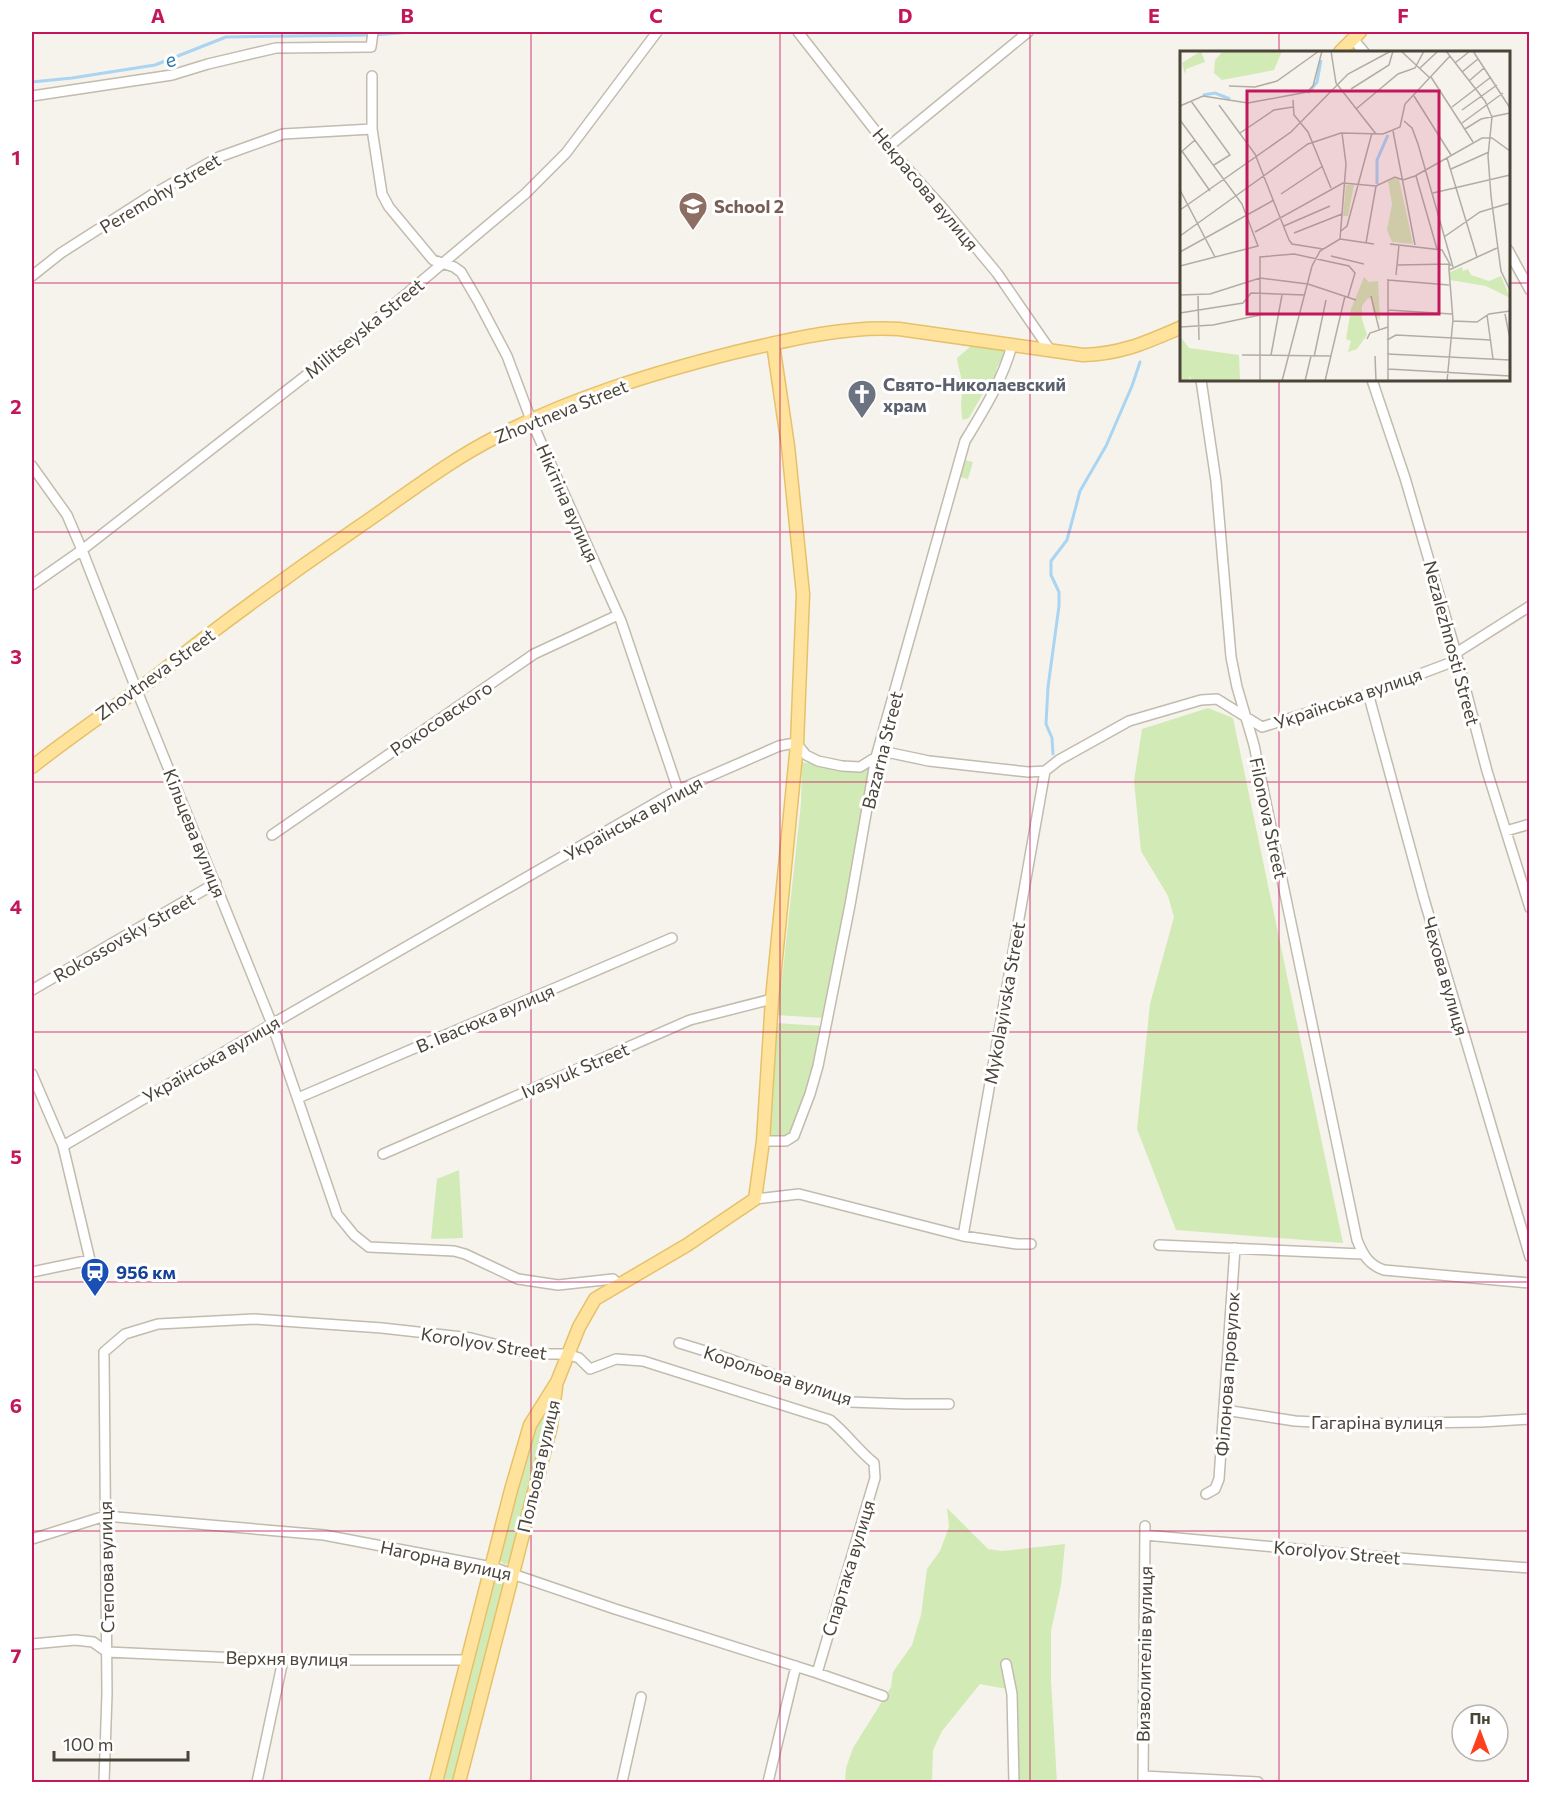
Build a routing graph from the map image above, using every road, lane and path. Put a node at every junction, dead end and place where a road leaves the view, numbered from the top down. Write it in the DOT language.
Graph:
graph roads {
  1 [pos="372,32"];
  2 [pos="657,32"];
  3 [pos="798,32"];
  4 [pos="1028,32"];
  5 [pos="1357,35"];
  6 [pos="1341,51"];
  7 [pos="1364,51"];
  8 [pos="372,76"];
  9 [pos="32,96"];
  10 [pos="372,129"];
  11 [pos="888,147"];
  12 [pos="1510,252"];
  13 [pos="443,264"];
  14 [pos="32,276"];
  15 [pos="1530,290"];
  16 [pos="1180,328"];
  17 [pos="773,344"];
  18 [pos="1012,345"];
  19 [pos="1050,350"];
  20 [pos="1201,381"];
  21 [pos="1372,381"];
  22 [pos="531,420"];
  23 [pos="32,466"];
  24 [pos="82,550"];
  25 [pos="32,585"];
  26 [pos="1530,606"];
  27 [pos="618,615"];
  28 [pos="1456,652"];
  29 [pos="137,691"];
  30 [pos="1368,693"];
  31 [pos="1245,715"];
  32 [pos="797,744"];
  33 [pos="876,757"];
  34 [pos="32,766"];
  35 [pos="1045,771"];
  36 [pos="678,790"];
  37 [pos="1530,824"];
  38 [pos="1506,831"];
  39 [pos="272,835"];
  40 [pos="216,883"];
  41 [pos="1530,908"];
  42 [pos="672,938"];
  43 [pos="32,990"];
  44 [pos="772,999"];
  45 [pos="272,1024"];
  46 [pos="32,1074"];
  47 [pos="298,1098"];
  48 [pos="763,1141"];
  49 [pos="63,1146"];
  50 [pos="383,1154"];
  51 [pos="755,1199"];
  52 [pos="963,1236"];
  53 [pos="1031,1244"];
  54 [pos="1159,1245"];
  55 [pos="1235,1248"];
  56 [pos="1362,1254"];
  57 [pos="1530,1257"];
  58 [pos="32,1272"];
  59 [pos="1530,1282"];
  60 [pos="618,1284"];
  61 [pos="679,1343"];
  62 [pos="104,1352"];
  63 [pos="567,1354"];
  64 [pos="557,1382"];
  65 [pos="949,1404"];
  66 [pos="1225,1410"];
  67 [pos="1530,1419"];
  68 [pos="874,1463"];
  69 [pos="1206,1494"];
  70 [pos="105,1516"];
  71 [pos="1145,1531"];
  72 [pos="32,1539"];
  73 [pos="492,1567"];
  74 [pos="1530,1568"];
  75 [pos="512,1573"];
  76 [pos="32,1644"];
  77 [pos="106,1652"];
  78 [pos="283,1659"];
  79 [pos="468,1660"];
  80 [pos="1006,1664"];
  81 [pos="796,1666"];
  82 [pos="817,1673"];
  83 [pos="883,1696"];
  84 [pos="641,1697"];
  85 [pos="1143,1779"];
  86 [pos="104,1782"];
  87 [pos="257,1782"];
  88 [pos="436,1782"];
  89 [pos="459,1782"];
  90 [pos="622,1782"];
  91 [pos="768,1782"];
  92 [pos="1014,1782"];
  93 [pos="1258,1782"];
  1 -- 9 [label="street"];
  2 -- 13 [label="street, Militseyska Street"];
  3 -- 11 [label="street, Некрасова вулиця"];
  4 -- 11 [label="street"];
  5 -- 6 [label="main road"];
  5 -- 7 [label="street"];
  8 -- 10 [label="street, Нікітіна вулиця"];
  10 -- 13 [label="street, Нікітіна вулиця"];
  10 -- 14 [label="street, Peremohy Street"];
  11 -- 19 [label="street, Некрасова вулиця"];
  12 -- 15 [label="street"];
  13 -- 22 [label="street, Нікітіна вулиця"];
  13 -- 24 [label="street, Militseyska Street"];
  16 -- 19 [label="main road, Zhovtneva Street"];
  17 -- 18 [label="main road, Zhovtneva Street"];
  17 -- 22 [label="main road, Zhovtneva Street"];
  17 -- 32 [label="main road"];
  18 -- 19 [label="main road, Zhovtneva Street"];
  18 -- 33 [label="street, Bazarna Street"];
  20 -- 31 [label="street, Filonova Street"];
  21 -- 28 [label="street, Nezalezhnosti Street"];
  22 -- 27 [label="street, Нікітіна вулиця"];
  22 -- 29 [label="main road, Zhovtneva Street"];
  23 -- 24 [label="street, Кільцева вулиця"];
  24 -- 25 [label="street, Militseyska Street"];
  24 -- 29 [label="street, Кільцева вулиця"];
  26 -- 28 [label="street, Українська вулиця"];
  27 -- 36 [label="street, Нікітіна вулиця"];
  27 -- 39 [label="street, Рокосовского"];
  28 -- 30 [label="street, Українська вулиця"];
  28 -- 38 [label="street, Nezalezhnosti Street"];
  29 -- 34 [label="main road, Zhovtneva Street"];
  29 -- 40 [label="street, Кільцева вулиця"];
  30 -- 31 [label="street, Українська вулиця"];
  30 -- 57 [label="street, Чехова вулиця"];
  31 -- 35 [label="street, Українська вулиця"];
  31 -- 56 [label="street, Filonova Street"];
  32 -- 33 [label="street"];
  32 -- 36 [label="street, Українська вулиця"];
  32 -- 44 [label="main road"];
  33 -- 35 [label="street"];
  33 -- 48 [label="street, Bazarna Street"];
  35 -- 52 [label="street, Mykolayivska Street"];
  36 -- 45 [label="street, Українська вулиця"];
  37 -- 38 [label="street"];
  38 -- 41 [label="street, Nezalezhnosti Street"];
  40 -- 43 [label="street, Rokossovsky Street"];
  40 -- 45 [label="street, Кільцева вулиця"];
  42 -- 47 [label="street, В. Івасюка вулиця"];
  44 -- 48 [label="main road"];
  44 -- 50 [label="street, Ivasyuk Street"];
  45 -- 47 [label="street, Кільцева вулиця"];
  45 -- 49 [label="street, Українська вулиця"];
  46 -- 49 [label="street"];
  47 -- 60 [label="street, Кільцева вулиця"];
  48 -- 51 [label="main road"];
  49 -- 58 [label="street"];
  51 -- 52 [label="street"];
  51 -- 60 [label="main road"];
  52 -- 53 [label="street"];
  54 -- 55 [label="street"];
  55 -- 56 [label="street"];
  55 -- 66 [label="street, Філонова провулок"];
  56 -- 59 [label="street"];
  60 -- 63 [label="main road"];
  61 -- 65 [label="street, Корольова вулиця"];
  62 -- 63 [label="street, Korolyov Street"];
  62 -- 70 [label="street, Степова вулиця"];
  63 -- 64 [label="main road"];
  63 -- 68 [label="street, Korolyov Street"];
  64 -- 73 [label="main road, Польова вулиця"];
  64 -- 75 [label="main road, Польова вулиця"];
  66 -- 67 [label="street, Гагаріна вулиця"];
  66 -- 69 [label="street, Філонова провулок"];
  68 -- 82 [label="street, Спартака вулиця"];
  70 -- 72 [label="street, Нагорна вулиця"];
  70 -- 73 [label="street, Нагорна вулиця"];
  70 -- 77 [label="street, Степова вулиця"];
  71 -- 74 [label="street, Korolyov Street"];
  71 -- 85 [label="street, Визволителів вулиця"];
  73 -- 75 [label="street, Нагорна вулиця"];
  73 -- 79 [label="main road, Польова вулиця"];
  75 -- 81 [label="street, Нагорна вулиця"];
  75 -- 89 [label="main road, Польова вулиця"];
  76 -- 77 [label="street"];
  77 -- 78 [label="street, Верхня вулиця"];
  77 -- 86 [label="street, Степова вулиця"];
  78 -- 79 [label="street, Верхня вулиця"];
  78 -- 87 [label="street"];
  79 -- 88 [label="main road, Польова вулиця"];
  80 -- 92 [label="street"];
  81 -- 82 [label="street, Нагорна вулиця"];
  81 -- 91 [label="street"];
  82 -- 83 [label="street, Нагорна вулиця"];
  84 -- 90 [label="street"];
  85 -- 93 [label="street"];
}
